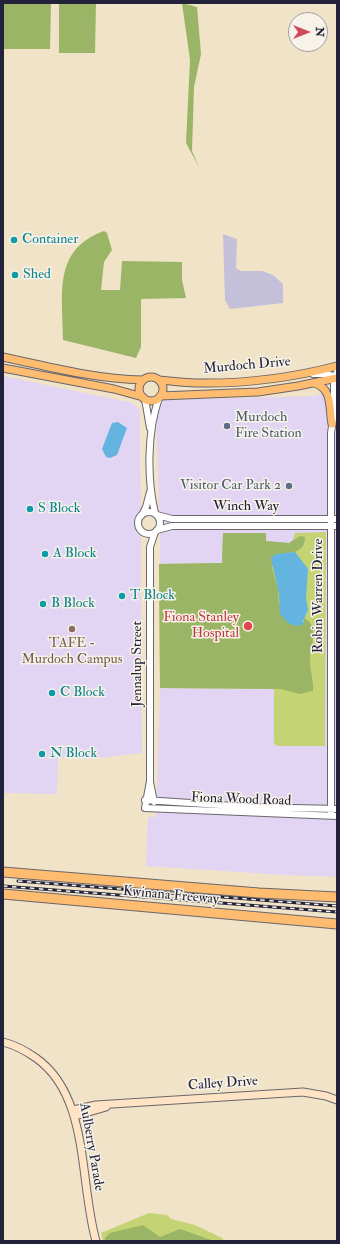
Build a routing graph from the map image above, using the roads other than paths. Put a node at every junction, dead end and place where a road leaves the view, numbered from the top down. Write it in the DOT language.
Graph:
graph roads {
  1 [pos="3,357"];
  2 [pos="337,366"];
  3 [pos="3,368"];
  4 [pos="300,374"];
  5 [pos="336,377"];
  6 [pos="143,380"];
  7 [pos="159,380"];
  8 [pos="243,382"];
  9 [pos="314,383"];
  10 [pos="244,394"];
  11 [pos="159,397"];
  12 [pos="144,398"];
  13 [pos="332,424"];
  14 [pos="151,432"];
  15 [pos="334,439"];
  16 [pos="150,489"];
  17 [pos="156,514"];
  18 [pos="142,515"];
  19 [pos="334,522"];
  20 [pos="142,530"];
  21 [pos="156,531"];
  22 [pos="150,546"];
  23 [pos="334,690"];
  24 [pos="334,719"];
  25 [pos="150,781"];
  26 [pos="145,800"];
  27 [pos="154,800"];
  28 [pos="145,808"];
  29 [pos="154,808"];
  30 [pos="250,810"];
  31 [pos="334,812"];
  32 [pos="3,868"];
  33 [pos="3,872"];
  34 [pos="69,877"];
  35 [pos="3,894"];
  36 [pos="337,896"];
  37 [pos="337,924"];
  38 [pos="3,1042"];
  39 [pos="337,1100"];
  40 [pos="74,1113"];
  41 [pos="96,1241"];
  1 -- 6 [label="main road, Murdoch Drive"];
  2 -- 4 [label="main road, Murdoch Drive"];
  3 -- 12 [label="main road, Murdoch Drive"];
  4 -- 5 [label="street"];
  4 -- 8 [label="main road, Murdoch Drive"];
  5 -- 9 [label="main road, Murdoch Drive"];
  5 -- 13 [label="street, Robin Warren Drive"];
  6 -- 7 [label="main road, Murdoch Drive"];
  6 -- 12 [label="main road"];
  7 -- 8 [label="main road, Murdoch Drive"];
  7 -- 11 [label="main road"];
  8 -- 10 [label="main road"];
  9 -- 10 [label="main road, Murdoch Drive"];
  9 -- 13 [label="main road"];
  10 -- 11 [label="main road, Murdoch Drive"];
  11 -- 12 [label="main road, Murdoch Drive"];
  11 -- 14 [label="street, Jennalup Street"];
  12 -- 14 [label="street, Jennalup Street"];
  13 -- 15 [label="street, Robin Warren Drive"];
  14 -- 16 [label="street, Jennalup Street"];
  15 -- 19 [label="street, Robin Warren Drive"];
  16 -- 17 [label="street, Jennalup Street"];
  16 -- 18 [label="street, Jennalup Street"];
  17 -- 18 [label="street"];
  17 -- 19 [label="street, Winch Way"];
  17 -- 21 [label="street, Jennalup Street"];
  18 -- 20 [label="street, Jennalup Street"];
  19 -- 21 [label="street, Winch Way"];
  19 -- 23 [label="street, Robin Warren Drive"];
  20 -- 21 [label="street"];
  20 -- 22 [label="street, Jennalup Street"];
  21 -- 22 [label="street, Jennalup Street"];
  22 -- 25 [label="street, Jennalup Street"];
  23 -- 24 [label="street, Robin Warren Drive"];
  24 -- 31 [label="street, Robin Warren Drive"];
  25 -- 26 [label="street, Jennalup Street"];
  25 -- 27 [label="street, Jennalup Street"];
  26 -- 27 [label="street, Fiona Wood Road"];
  26 -- 28 [label="street, Jennalup Street"];
  27 -- 29 [label="street, Jennalup Street"];
  27 -- 30 [label="street, Fiona Wood Road"];
  28 -- 29 [label="street, Fiona Wood Road"];
  29 -- 30 [label="street, Fiona Wood Road"];
  30 -- 31 [label="street, Fiona Wood Road"];
  32 -- 34 [label="highway"];
  33 -- 34 [label="highway, Kwinana Freeway"];
  34 -- 36 [label="highway, Kwinana Freeway"];
  35 -- 37 [label="highway, Kwinana Freeway"];
  38 -- 40 [label="main road, Aulberry Parade"];
  39 -- 40 [label="main road, Calley Drive"];
  40 -- 41 [label="main road, Aulberry Parade"];
}
